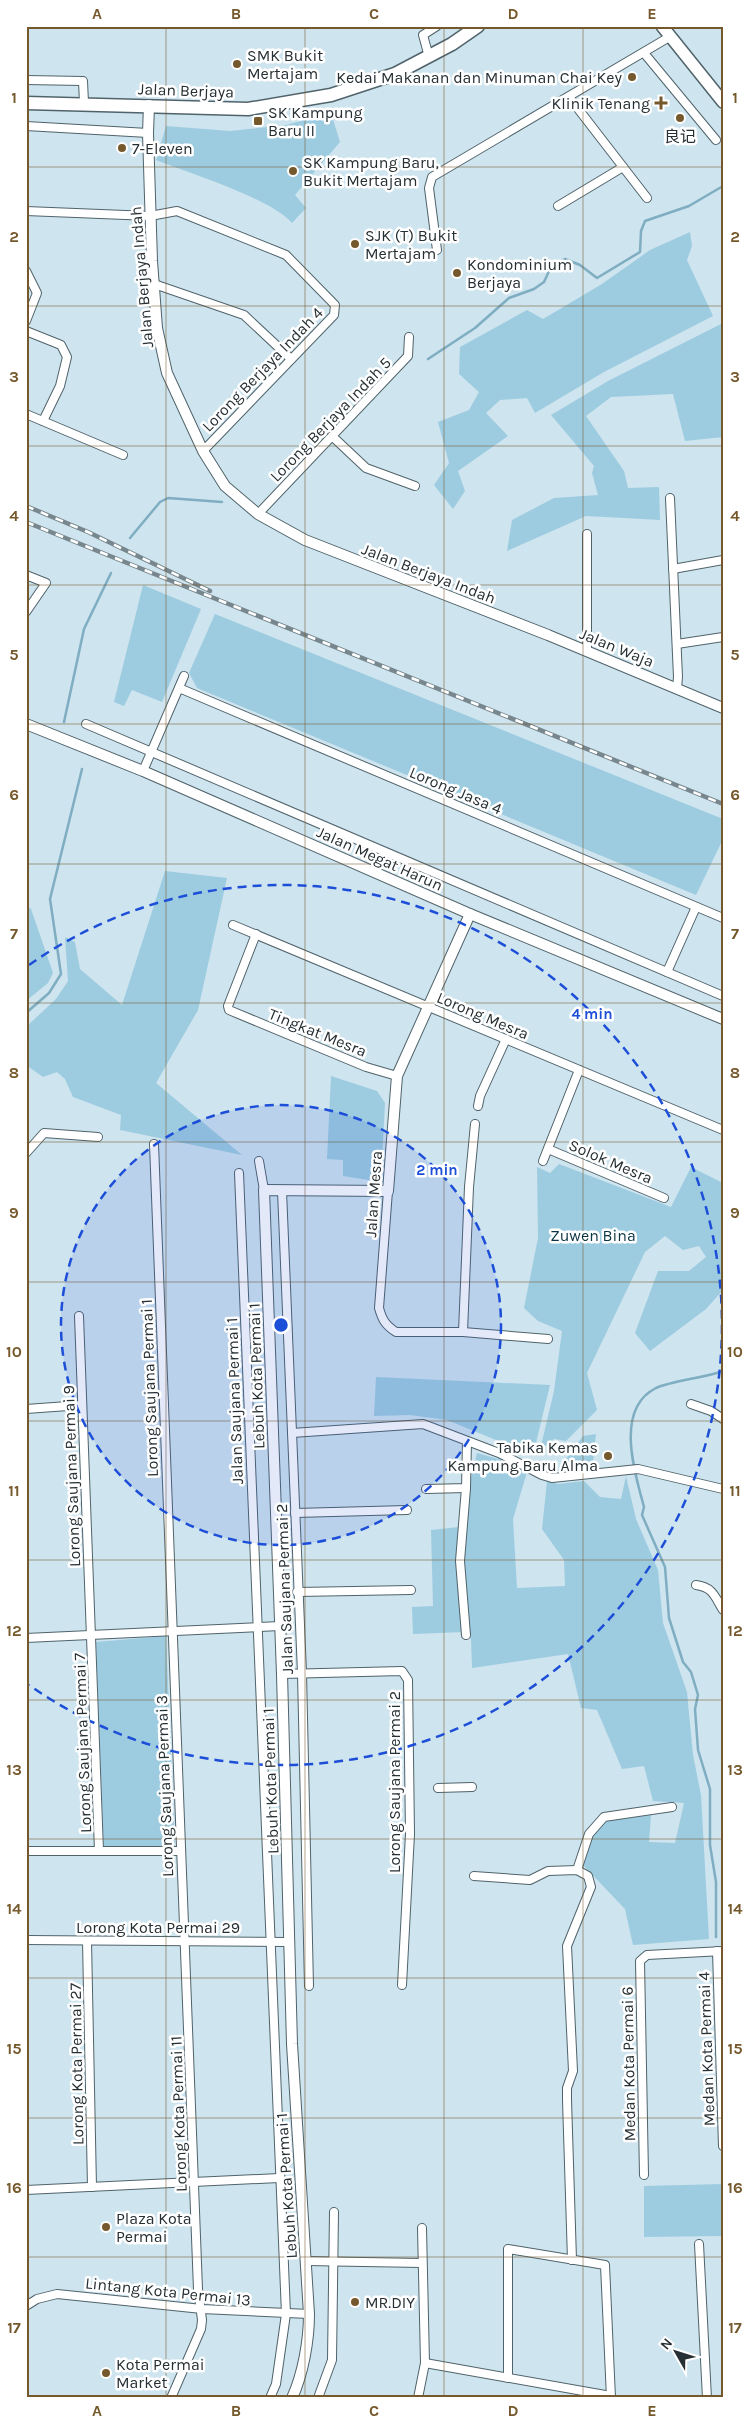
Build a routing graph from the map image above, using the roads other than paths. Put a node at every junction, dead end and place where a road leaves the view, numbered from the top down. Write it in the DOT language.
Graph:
graph roads {
  1 [pos="437,26"];
  2 [pos="478,26"];
  3 [pos="662,26"];
  4 [pos="671,36"];
  5 [pos="644,52"];
  6 [pos="429,57"];
  7 [pos="26,80"];
  8 [pos="569,97"];
  9 [pos="723,102"];
  10 [pos="26,103"];
  11 [pos="84,103"];
  12 [pos="149,105"];
  13 [pos="26,126"];
  14 [pos="148,134"];
  15 [pos="716,140"];
  16 [pos="624,167"];
  17 [pos="647,198"];
  18 [pos="558,206"];
  19 [pos="26,211"];
  20 [pos="150,216"];
  21 [pos="437,250"];
  22 [pos="26,271"];
  23 [pos="154,284"];
  24 [pos="26,321"];
  25 [pos="26,331"];
  26 [pos="409,337"];
  27 [pos="291,359"];
  28 [pos="26,414"];
  29 [pos="43,421"];
  30 [pos="332,436"];
  31 [pos="203,451"];
  32 [pos="123,455"];
  33 [pos="415,486"];
  34 [pos="670,498"];
  35 [pos="258,514"];
  36 [pos="587,534"];
  37 [pos="723,560"];
  38 [pos="674,569"];
  39 [pos="26,575"];
  40 [pos="26,612"];
  41 [pos="498,616"];
  42 [pos="723,637"];
  43 [pos="677,644"];
  44 [pos="588,651"];
  45 [pos="184,676"];
  46 [pos="179,688"];
  47 [pos="677,688"];
  48 [pos="723,708"];
  49 [pos="26,724"];
  50 [pos="86,724"];
  51 [pos="151,752"];
  52 [pos="143,771"];
  53 [pos="696,907"];
  54 [pos="470,914"];
  55 [pos="723,918"];
  56 [pos="233,925"];
  57 [pos="256,934"];
  58 [pos="667,972"];
  59 [pos="723,996"];
  60 [pos="428,1006"];
  61 [pos="722,1015"];
  62 [pos="506,1039"];
  63 [pos="579,1070"];
  64 [pos="397,1076"];
  65 [pos="478,1106"];
  66 [pos="474,1124"];
  67 [pos="723,1130"];
  68 [pos="98,1137"];
  69 [pos="154,1144"];
  70 [pos="548,1149"];
  71 [pos="26,1153"];
  72 [pos="259,1161"];
  73 [pos="543,1161"];
  74 [pos="239,1173"];
  75 [pos="264,1190"];
  76 [pos="282,1191"];
  77 [pos="388,1191"];
  78 [pos="664,1198"];
  79 [pos="78,1316"];
  80 [pos="463,1332"];
  81 [pos="548,1339"];
  82 [pos="691,1404"];
  83 [pos="82,1405"];
  84 [pos="26,1409"];
  85 [pos="723,1419"];
  86 [pos="292,1433"];
  87 [pos="467,1441"];
  88 [pos="466,1488"];
  89 [pos="723,1488"];
  90 [pos="426,1489"];
  91 [pos="407,1510"];
  92 [pos="295,1512"];
  93 [pos="696,1585"];
  94 [pos="411,1590"];
  95 [pos="297,1592"];
  96 [pos="723,1610"];
  97 [pos="280,1626"];
  98 [pos="258,1627"];
  99 [pos="173,1630"];
  100 [pos="92,1634"];
  101 [pos="466,1635"];
  102 [pos="26,1638"];
  103 [pos="302,1673"];
  104 [pos="282,1674"];
  105 [pos="472,1787"];
  106 [pos="438,1788"];
  107 [pos="672,1807"];
  108 [pos="26,1851"];
  109 [pos="99,1851"];
  110 [pos="180,1851"];
  111 [pos="577,1870"];
  112 [pos="474,1876"];
  113 [pos="26,1940"];
  114 [pos="87,1940"];
  115 [pos="185,1942"];
  116 [pos="272,1942"];
  117 [pos="290,1942"];
  118 [pos="720,1951"];
  119 [pos="402,1985"];
  120 [pos="309,1986"];
  121 [pos="723,2146"];
  122 [pos="644,2176"];
  123 [pos="279,2178"];
  124 [pos="195,2182"];
  125 [pos="92,2187"];
  126 [pos="26,2190"];
  127 [pos="334,2212"];
  128 [pos="422,2228"];
  129 [pos="699,2244"];
  130 [pos="572,2260"];
  131 [pos="306,2262"];
  132 [pos="333,2262"];
  133 [pos="422,2263"];
  134 [pos="26,2306"];
  135 [pos="202,2309"];
  136 [pos="286,2314"];
  137 [pos="309,2314"];
  138 [pos="425,2363"];
  139 [pos="508,2378"];
  140 [pos="611,2397"];
  141 [pos="171,2398"];
  142 [pos="270,2398"];
  143 [pos="292,2398"];
  144 [pos="318,2398"];
  145 [pos="418,2398"];
  146 [pos="707,2398"];
  1 -- 6 [label="street"];
  2 -- 6 [label="main road, Jalan Berjaya"];
  3 -- 4 [label="main road"];
  4 -- 5 [label="street"];
  4 -- 9 [label="main road"];
  5 -- 8 [label="street"];
  5 -- 15 [label="street"];
  6 -- 12 [label="main road, Jalan Berjaya"];
  7 -- 11 [label="street"];
  8 -- 16 [label="street"];
  8 -- 21 [label="street"];
  10 -- 11 [label="main road, Jalan Berjaya"];
  11 -- 12 [label="main road, Jalan Berjaya"];
  12 -- 14 [label="street, Jalan Berjaya Indah"];
  13 -- 14 [label="street"];
  14 -- 20 [label="street, Jalan Berjaya Indah"];
  16 -- 17 [label="street"];
  16 -- 18 [label="street"];
  19 -- 20 [label="street"];
  20 -- 23 [label="street, Jalan Berjaya Indah"];
  20 -- 27 [label="street, Lorong Berjaya Indah 4"];
  22 -- 24 [label="street"];
  23 -- 27 [label="street"];
  23 -- 31 [label="street, Jalan Berjaya Indah"];
  25 -- 29 [label="street"];
  26 -- 30 [label="street, Lorong Berjaya Indah 5"];
  27 -- 31 [label="street, Lorong Berjaya Indah 4"];
  28 -- 29 [label="street"];
  29 -- 32 [label="street"];
  30 -- 33 [label="street"];
  30 -- 35 [label="street, Lorong Berjaya Indah 5"];
  31 -- 35 [label="street, Jalan Berjaya Indah"];
  34 -- 38 [label="street"];
  35 -- 41 [label="street, Jalan Berjaya Indah"];
  36 -- 44 [label="street"];
  37 -- 38 [label="street"];
  38 -- 43 [label="street"];
  39 -- 40 [label="street"];
  41 -- 44 [label="street, Jalan Waja"];
  42 -- 43 [label="street"];
  43 -- 47 [label="street"];
  44 -- 47 [label="street, Jalan Waja"];
  45 -- 46 [label="street"];
  46 -- 51 [label="street"];
  46 -- 53 [label="street, Lorong Jasa 4"];
  47 -- 48 [label="street, Jalan Waja"];
  49 -- 52 [label="street, Jalan Megat Harun"];
  50 -- 51 [label="street, Jalan Megat Harun"];
  51 -- 52 [label="street"];
  51 -- 58 [label="street, Jalan Megat Harun"];
  52 -- 54 [label="street, Jalan Megat Harun"];
  53 -- 55 [label="street, Lorong Jasa 4"];
  53 -- 58 [label="street"];
  54 -- 60 [label="street, Jalan Mesra"];
  54 -- 61 [label="street, Jalan Megat Harun"];
  56 -- 57 [label="street, Lorong Mesra"];
  57 -- 60 [label="street, Lorong Mesra"];
  57 -- 64 [label="street, Tingkat Mesra"];
  58 -- 59 [label="street, Jalan Megat Harun"];
  60 -- 62 [label="street, Lorong Mesra"];
  60 -- 64 [label="street, Jalan Mesra"];
  62 -- 63 [label="street, Lorong Mesra"];
  62 -- 65 [label="street"];
  63 -- 67 [label="street, Lorong Mesra"];
  63 -- 70 [label="street, Solok Mesra"];
  64 -- 77 [label="street, Jalan Mesra"];
  66 -- 80 [label="street"];
  68 -- 71 [label="street"];
  69 -- 99 [label="street, Lorong Saujana Permai 1"];
  70 -- 73 [label="street, Solok Mesra"];
  70 -- 78 [label="street, Solok Mesra"];
  72 -- 75 [label="street, Lebuh Kota Permai 1"];
  74 -- 98 [label="street, Jalan Saujana Permai 1"];
  75 -- 76 [label="street"];
  75 -- 97 [label="street, Lebuh Kota Permai 1"];
  76 -- 77 [label="street"];
  76 -- 86 [label="street, Jalan Saujana Permai 2"];
  77 -- 80 [label="street, Jalan Mesra"];
  79 -- 83 [label="street, Lorong Saujana Permai 9"];
  80 -- 81 [label="street, Jalan Mesra"];
  82 -- 85 [label="street"];
  83 -- 84 [label="street"];
  83 -- 100 [label="street, Lorong Saujana Permai 9"];
  86 -- 87 [label="street"];
  86 -- 92 [label="street, Jalan Saujana Permai 2"];
  87 -- 88 [label="street"];
  87 -- 89 [label="street"];
  88 -- 90 [label="street"];
  88 -- 101 [label="street"];
  91 -- 92 [label="street"];
  92 -- 95 [label="street, Jalan Saujana Permai 2"];
  93 -- 96 [label="street"];
  94 -- 95 [label="street"];
  95 -- 103 [label="street, Jalan Saujana Permai 2"];
  97 -- 98 [label="street"];
  97 -- 104 [label="street, Lebuh Kota Permai 1"];
  98 -- 99 [label="street"];
  98 -- 116 [label="street, Lebuh Kota Permai 1"];
  99 -- 100 [label="street"];
  99 -- 110 [label="street, Lorong Saujana Permai 3"];
  100 -- 102 [label="street"];
  100 -- 109 [label="street, Lorong Saujana Permai 7"];
  103 -- 104 [label="street, Lorong Saujana Permai 2"];
  103 -- 119 [label="street, Lorong Saujana Permai 2"];
  103 -- 120 [label="street, Jalan Saujana Permai 2"];
  104 -- 117 [label="street, Lebuh Kota Permai 1"];
  105 -- 106 [label="street"];
  107 -- 111 [label="street"];
  108 -- 109 [label="street"];
  109 -- 110 [label="street"];
  110 -- 115 [label="street, Lorong Saujana Permai 3"];
  111 -- 112 [label="street"];
  111 -- 130 [label="street"];
  113 -- 114 [label="street, Lorong Kota Permai 29"];
  114 -- 115 [label="street, Lorong Kota Permai 29"];
  114 -- 125 [label="street, Lorong Kota Permai 27"];
  115 -- 116 [label="street, Lorong Kota Permai 29"];
  115 -- 124 [label="street, Lorong Kota Permai 11"];
  116 -- 117 [label="street, Lorong Kota Permai 29"];
  116 -- 123 [label="street, Lebuh Kota Permai 1"];
  117 -- 131 [label="street, Lebuh Kota Permai 1"];
  118 -- 121 [label="street, Medan Kota Permai 4"];
  118 -- 122 [label="street, Medan Kota Permai 6"];
  123 -- 124 [label="street"];
  123 -- 136 [label="street, Lebuh Kota Permai 1"];
  124 -- 125 [label="street"];
  124 -- 135 [label="street, Lorong Kota Permai 11"];
  125 -- 126 [label="street"];
  127 -- 132 [label="street"];
  128 -- 133 [label="street"];
  129 -- 146 [label="street"];
  130 -- 139 [label="street"];
  130 -- 140 [label="street"];
  131 -- 132 [label="street"];
  131 -- 137 [label="street, Lebuh Kota Permai 1"];
  132 -- 133 [label="street"];
  132 -- 144 [label="street"];
  133 -- 138 [label="street"];
  134 -- 135 [label="street, Lintang Kota Permai 13"];
  135 -- 136 [label="street, Lintang Kota Permai 13"];
  135 -- 141 [label="street, Lorong Kota Permai 11"];
  136 -- 137 [label="street, Lintang Kota Permai 13"];
  136 -- 142 [label="street, Lebuh Kota Permai 1"];
  137 -- 143 [label="street, Lebuh Kota Permai 1"];
  138 -- 139 [label="street"];
  138 -- 145 [label="street"];
  139 -- 140 [label="street"];
}
